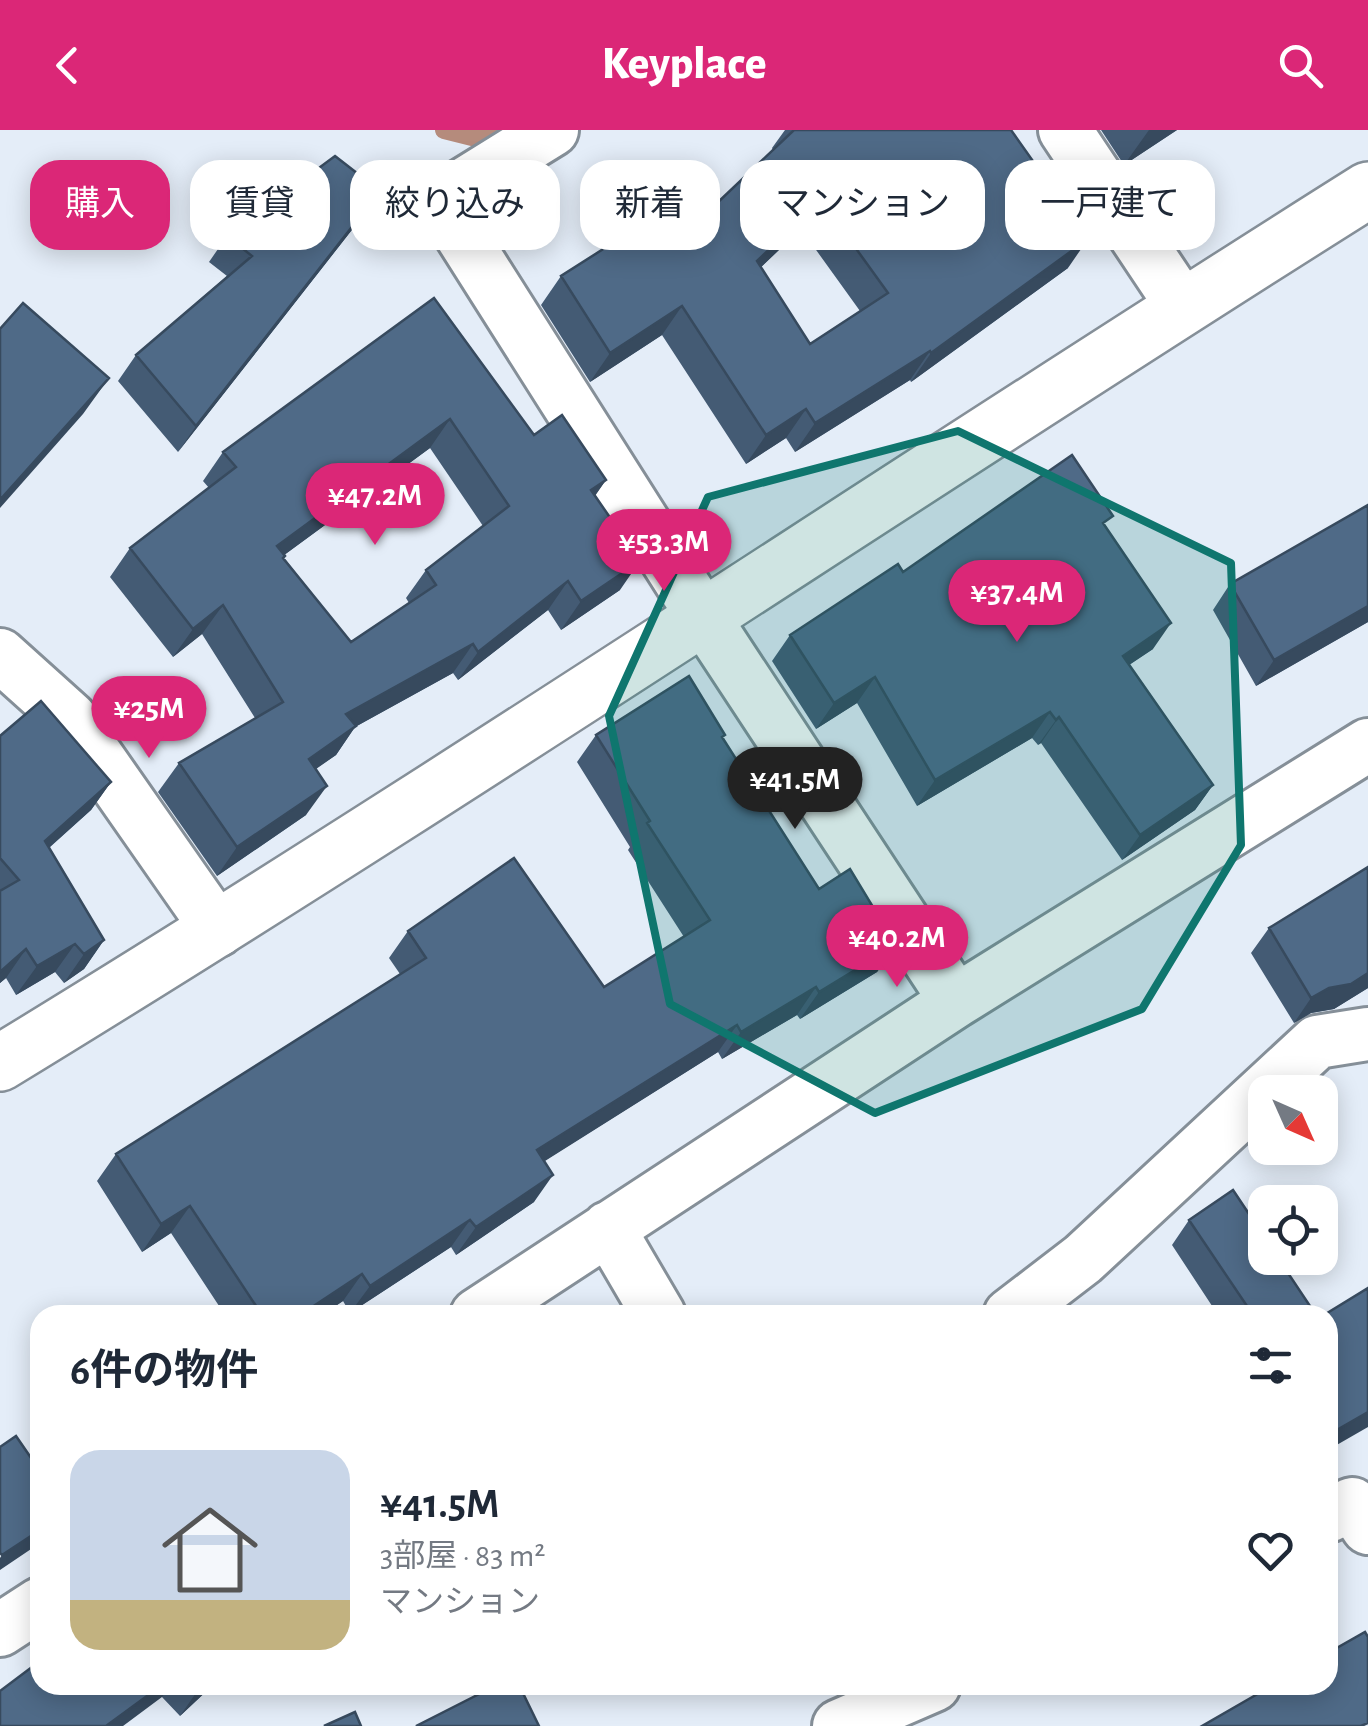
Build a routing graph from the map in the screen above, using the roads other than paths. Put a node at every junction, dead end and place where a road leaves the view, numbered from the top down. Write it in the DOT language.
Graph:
graph roads {
  1 [pos="552,130"];
  2 [pos="1065,130"];
  3 [pos="1368,190"];
  4 [pos="1182,306"];
  5 [pos="704,618"];
  6 [pos="1,659"];
  7 [pos="1368,745"];
  8 [pos="218,930"];
  9 [pos="956,1001"];
  10 [pos="1368,1034"];
  11 [pos="0,1063"];
  12 [pos="608,1228"];
  13 [pos="492,1305"];
  14 [pos="653,1305"];
  15 [pos="1023,1305"];
  16 [pos="1338,1511"];
  17 [pos="1368,1528"];
  18 [pos="30,1610"];
  19 [pos="0,1630"];
  20 [pos="911,1695"];
  21 [pos="839,1726"];
  1 -- 5 [label="street"];
  2 -- 4 [label="street"];
  3 -- 4 [label="street"];
  4 -- 5 [label="street"];
  5 -- 8 [label="street"];
  5 -- 9 [label="street"];
  6 -- 8 [label="street"];
  7 -- 9 [label="street"];
  8 -- 11 [label="street"];
  9 -- 12 [label="street"];
  10 -- 15 [label="street"];
  12 -- 13 [label="street"];
  12 -- 14 [label="street"];
  16 -- 17 [label="street"];
  18 -- 19 [label="street"];
  20 -- 21 [label="street"];
}
